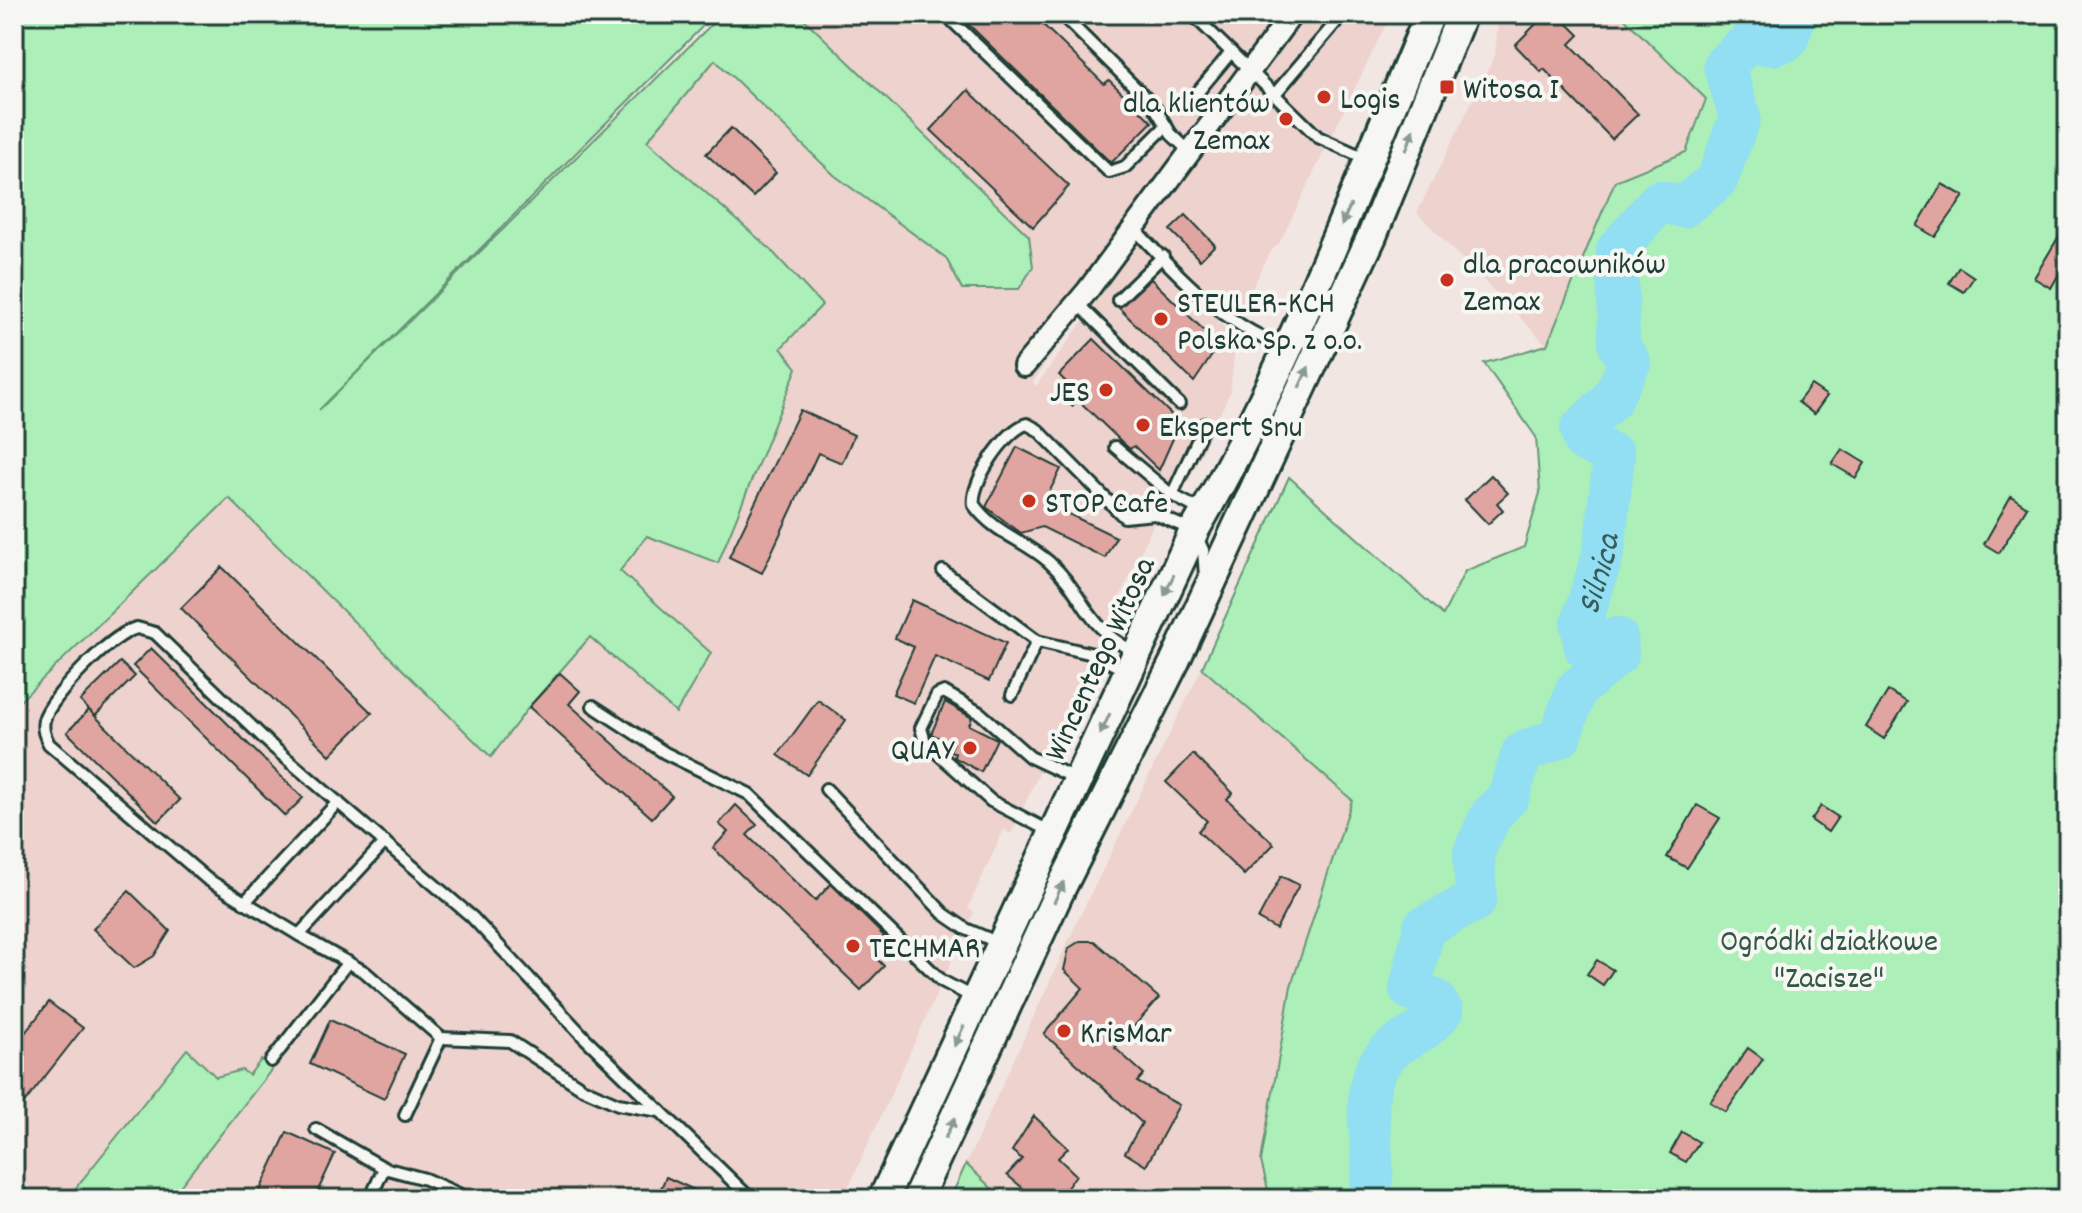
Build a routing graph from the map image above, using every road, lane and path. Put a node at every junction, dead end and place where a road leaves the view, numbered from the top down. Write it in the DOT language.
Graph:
graph roads {
  1 [pos="945,14"];
  2 [pos="1061,14"];
  3 [pos="1192,14"];
  4 [pos="1292,14"];
  5 [pos="1343,14"];
  6 [pos="1430,14"];
  7 [pos="1462,14"];
  8 [pos="1231,52"];
  9 [pos="1251,69"];
  10 [pos="1197,93"];
  11 [pos="1275,94"];
  12 [pos="1166,126"];
  13 [pos="1191,152"];
  14 [pos="1369,160"];
  15 [pos="1134,228"];
  16 [pos="1163,256"];
  17 [pos="1118,300"];
  18 [pos="1077,303"];
  19 [pos="1287,348"];
  20 [pos="1024,366"];
  21 [pos="1179,404"];
  22 [pos="1205,424"];
  23 [pos="1115,447"];
  24 [pos="1172,495"];
  25 [pos="1200,522"];
  26 [pos="943,571"];
  27 [pos="1204,598"];
  28 [pos="1037,641"];
  29 [pos="1133,663"];
  30 [pos="1012,695"];
  31 [pos="593,706"];
  32 [pos="1079,780"];
  33 [pos="826,789"];
  34 [pos="338,802"];
  35 [pos="1053,833"];
  36 [pos="385,842"];
  37 [pos="244,903"];
  38 [pos="299,935"];
  39 [pos="1001,944"];
  40 [pos="348,962"];
  41 [pos="976,999"];
  42 [pos="441,1038"];
  43 [pos="271,1061"];
  44 [pos="660,1111"];
  45 [pos="405,1115"];
  46 [pos="316,1129"];
  47 [pos="384,1168"];
  48 [pos="14,1195"];
  49 [pos="27,1199"];
  50 [pos="370,1199"];
  51 [pos="470,1199"];
  52 [pos="751,1199"];
  53 [pos="883,1199"];
  54 [pos="917,1199"];
  1 -- 12 [label="lane"];
  2 -- 12 [label="lane"];
  3 -- 8 [label="lane"];
  4 -- 9 [label="street"];
  5 -- 11 [label="lane"];
  6 -- 14 [label="main road, Wincentego Witosa"];
  27 -- 7 [label="main road, Wincentego Witosa, one-way"];
  8 -- 9 [label="lane"];
  8 -- 10 [label="lane"];
  9 -- 11 [label="lane"];
  9 -- 13 [label="street"];
  11 -- 14 [label="lane"];
  12 -- 13 [label="lane"];
  13 -- 15 [label="street"];
  14 -- 19 [label="main road, Wincentego Witosa, one-way"];
  15 -- 16 [label="lane"];
  15 -- 18 [label="street"];
  16 -- 17 [label="lane"];
  16 -- 19 [label="lane"];
  18 -- 20 [label="street"];
  18 -- 21 [label="lane"];
  19 -- 25 [label="main road, Wincentego Witosa"];
  22 -- 24 [label="lane"];
  23 -- 24 [label="lane"];
  24 -- 25 [label="lane"];
  25 -- 27 [label="lane"];
  25 -- 29 [label="main road, Wincentego Witosa, one-way"];
  25 -- 29 [label="lane"];
  26 -- 28 [label="lane"];
  54 -- 27 [label="main road, Wincentego Witosa, one-way"];
  28 -- 29 [label="lane"];
  28 -- 30 [label="lane"];
  29 -- 32 [label="main road, Wincentego Witosa, one-way"];
  31 -- 41 [label="lane"];
  32 -- 35 [label="main road, Wincentego Witosa"];
  32 -- 35 [label="lane"];
  33 -- 39 [label="lane"];
  34 -- 36 [label="lane"];
  34 -- 37 [label="lane"];
  34 -- 37 [label="lane"];
  35 -- 39 [label="main road, Wincentego Witosa"];
  36 -- 38 [label="lane"];
  36 -- 44 [label="lane"];
  37 -- 38 [label="lane"];
  38 -- 40 [label="lane"];
  39 -- 41 [label="main road, Wincentego Witosa"];
  40 -- 42 [label="lane"];
  40 -- 43 [label="lane"];
  41 -- 53 [label="main road, Wincentego Witosa, one-way"];
  42 -- 44 [label="lane"];
  42 -- 45 [label="lane"];
  44 -- 52 [label="lane"];
  46 -- 47 [label="lane"];
  47 -- 50 [label="lane"];
  47 -- 51 [label="lane"];
  48 -- 49 [label="lane"];
}
